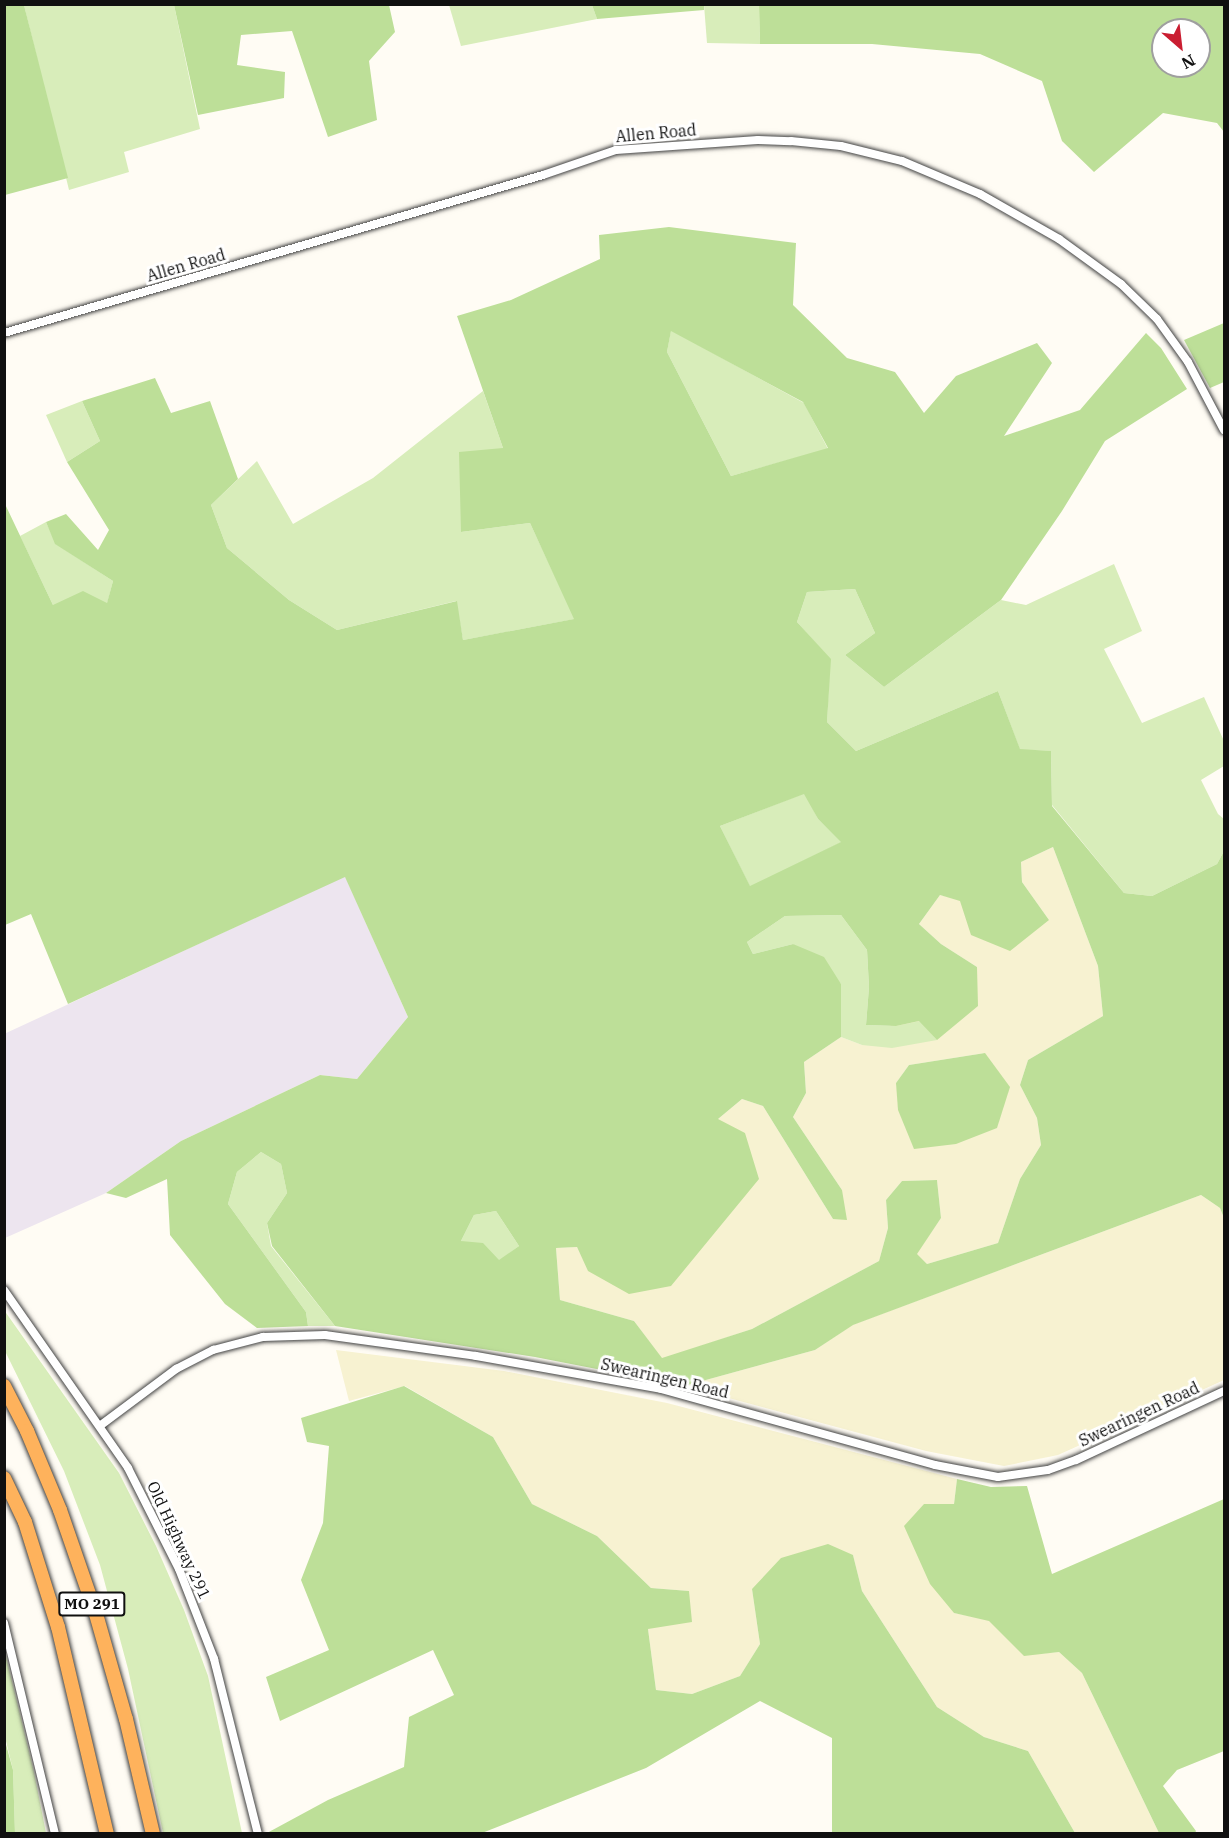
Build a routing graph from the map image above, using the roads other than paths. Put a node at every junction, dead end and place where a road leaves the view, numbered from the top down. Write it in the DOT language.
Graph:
graph roads {
  1 [pos="4,333"];
  2 [pos="1224,430"];
  3 [pos="4,1290"];
  4 [pos="4,1386"];
  5 [pos="1224,1391"];
  6 [pos="100,1425"];
  7 [pos="4,1478"];
  8 [pos="4,1623"];
  9 [pos="55,1833"];
  10 [pos="107,1833"];
  11 [pos="153,1833"];
  12 [pos="258,1833"];
  1 -- 2 [label="street, Allen Road"];
  3 -- 6 [label="street, Old Highway 291"];
  4 -- 11 [label="highway, MO 291"];
  5 -- 6 [label="street, Swearingen Road"];
  6 -- 12 [label="street, Old Highway 291"];
  7 -- 10 [label="highway, MO 291"];
  8 -- 9 [label="street"];
}
